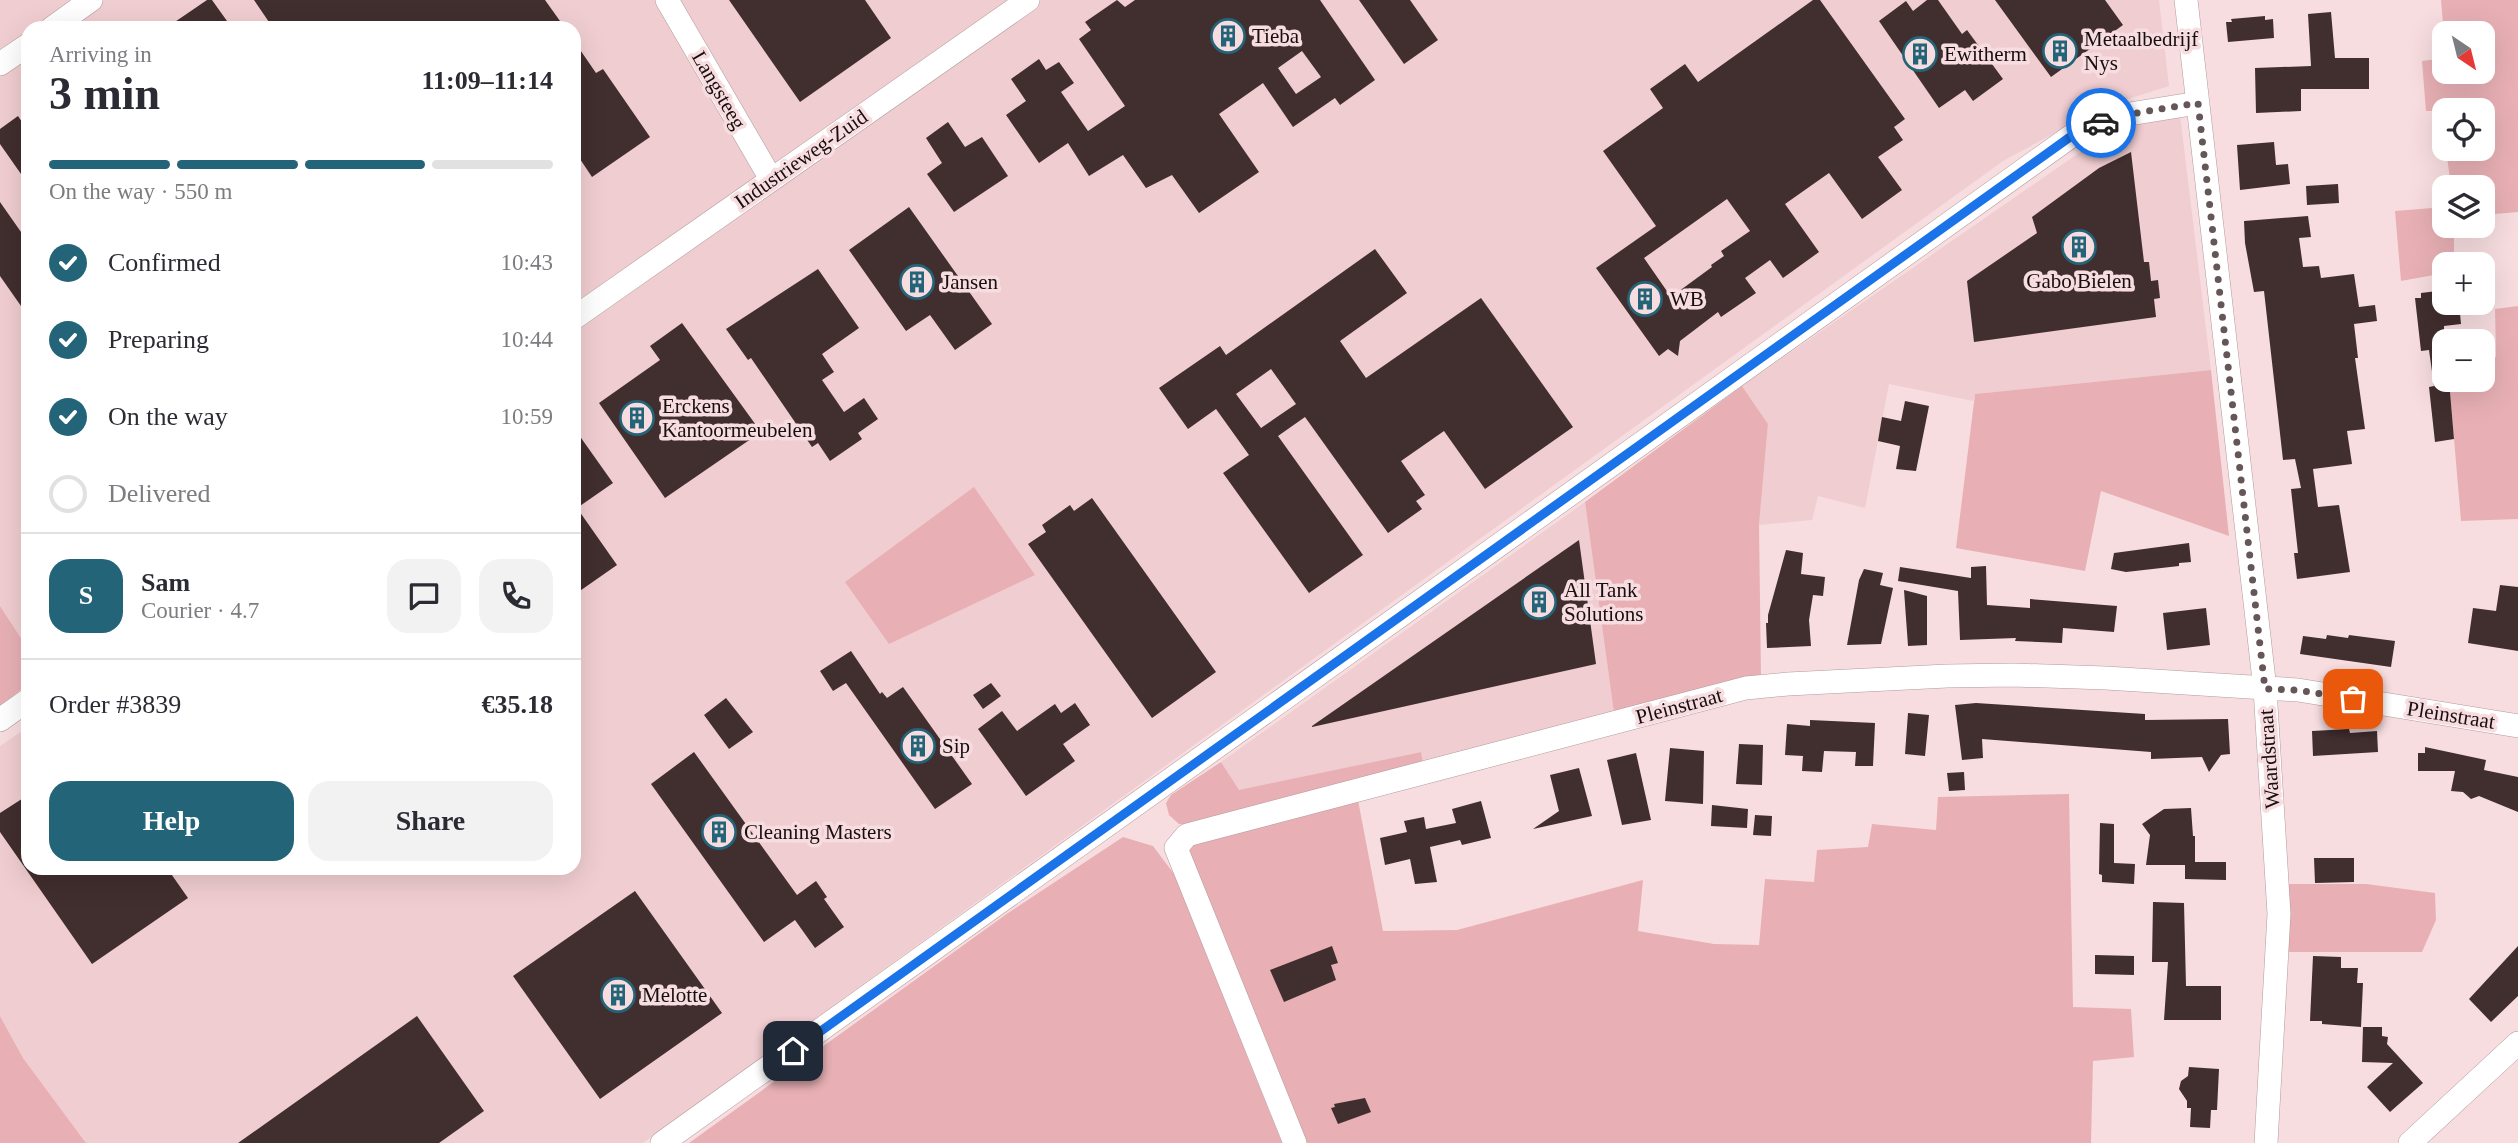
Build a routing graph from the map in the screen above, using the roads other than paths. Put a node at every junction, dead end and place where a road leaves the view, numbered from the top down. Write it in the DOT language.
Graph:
graph roads {
  1 [pos="91,0"];
  2 [pos="667,0"];
  3 [pos="1028,0"];
  4 [pos="2186,0"];
  5 [pos="62,21"];
  6 [pos="21,50"];
  7 [pos="0,64"];
  8 [pos="2198,103"];
  9 [pos="771,179"];
  10 [pos="581,312"];
  11 [pos="2265,689"];
  12 [pos="21,705"];
  13 [pos="0,720"];
  14 [pos="2518,726"];
  15 [pos="2518,1043"];
  16 [pos="662,1143"];
  17 [pos="1295,1143"];
  18 [pos="2266,1143"];
  19 [pos="2410,1143"];
  1 -- 5 [label="street"];
  2 -- 9 [label="street, Langsteeg"];
  3 -- 9 [label="street, Industrieweg-Zuid"];
  4 -- 8 [label="street, Waardstraat"];
  6 -- 7 [label="street"];
  8 -- 11 [label="street, Waardstraat"];
  8 -- 16 [label="street"];
  9 -- 10 [label="street, Industrieweg-Zuid"];
  11 -- 14 [label="street, Pleinstraat"];
  11 -- 17 [label="street, Pleinstraat"];
  11 -- 18 [label="street, Waardstraat"];
  12 -- 13 [label="street"];
  15 -- 19 [label="street"];
}
